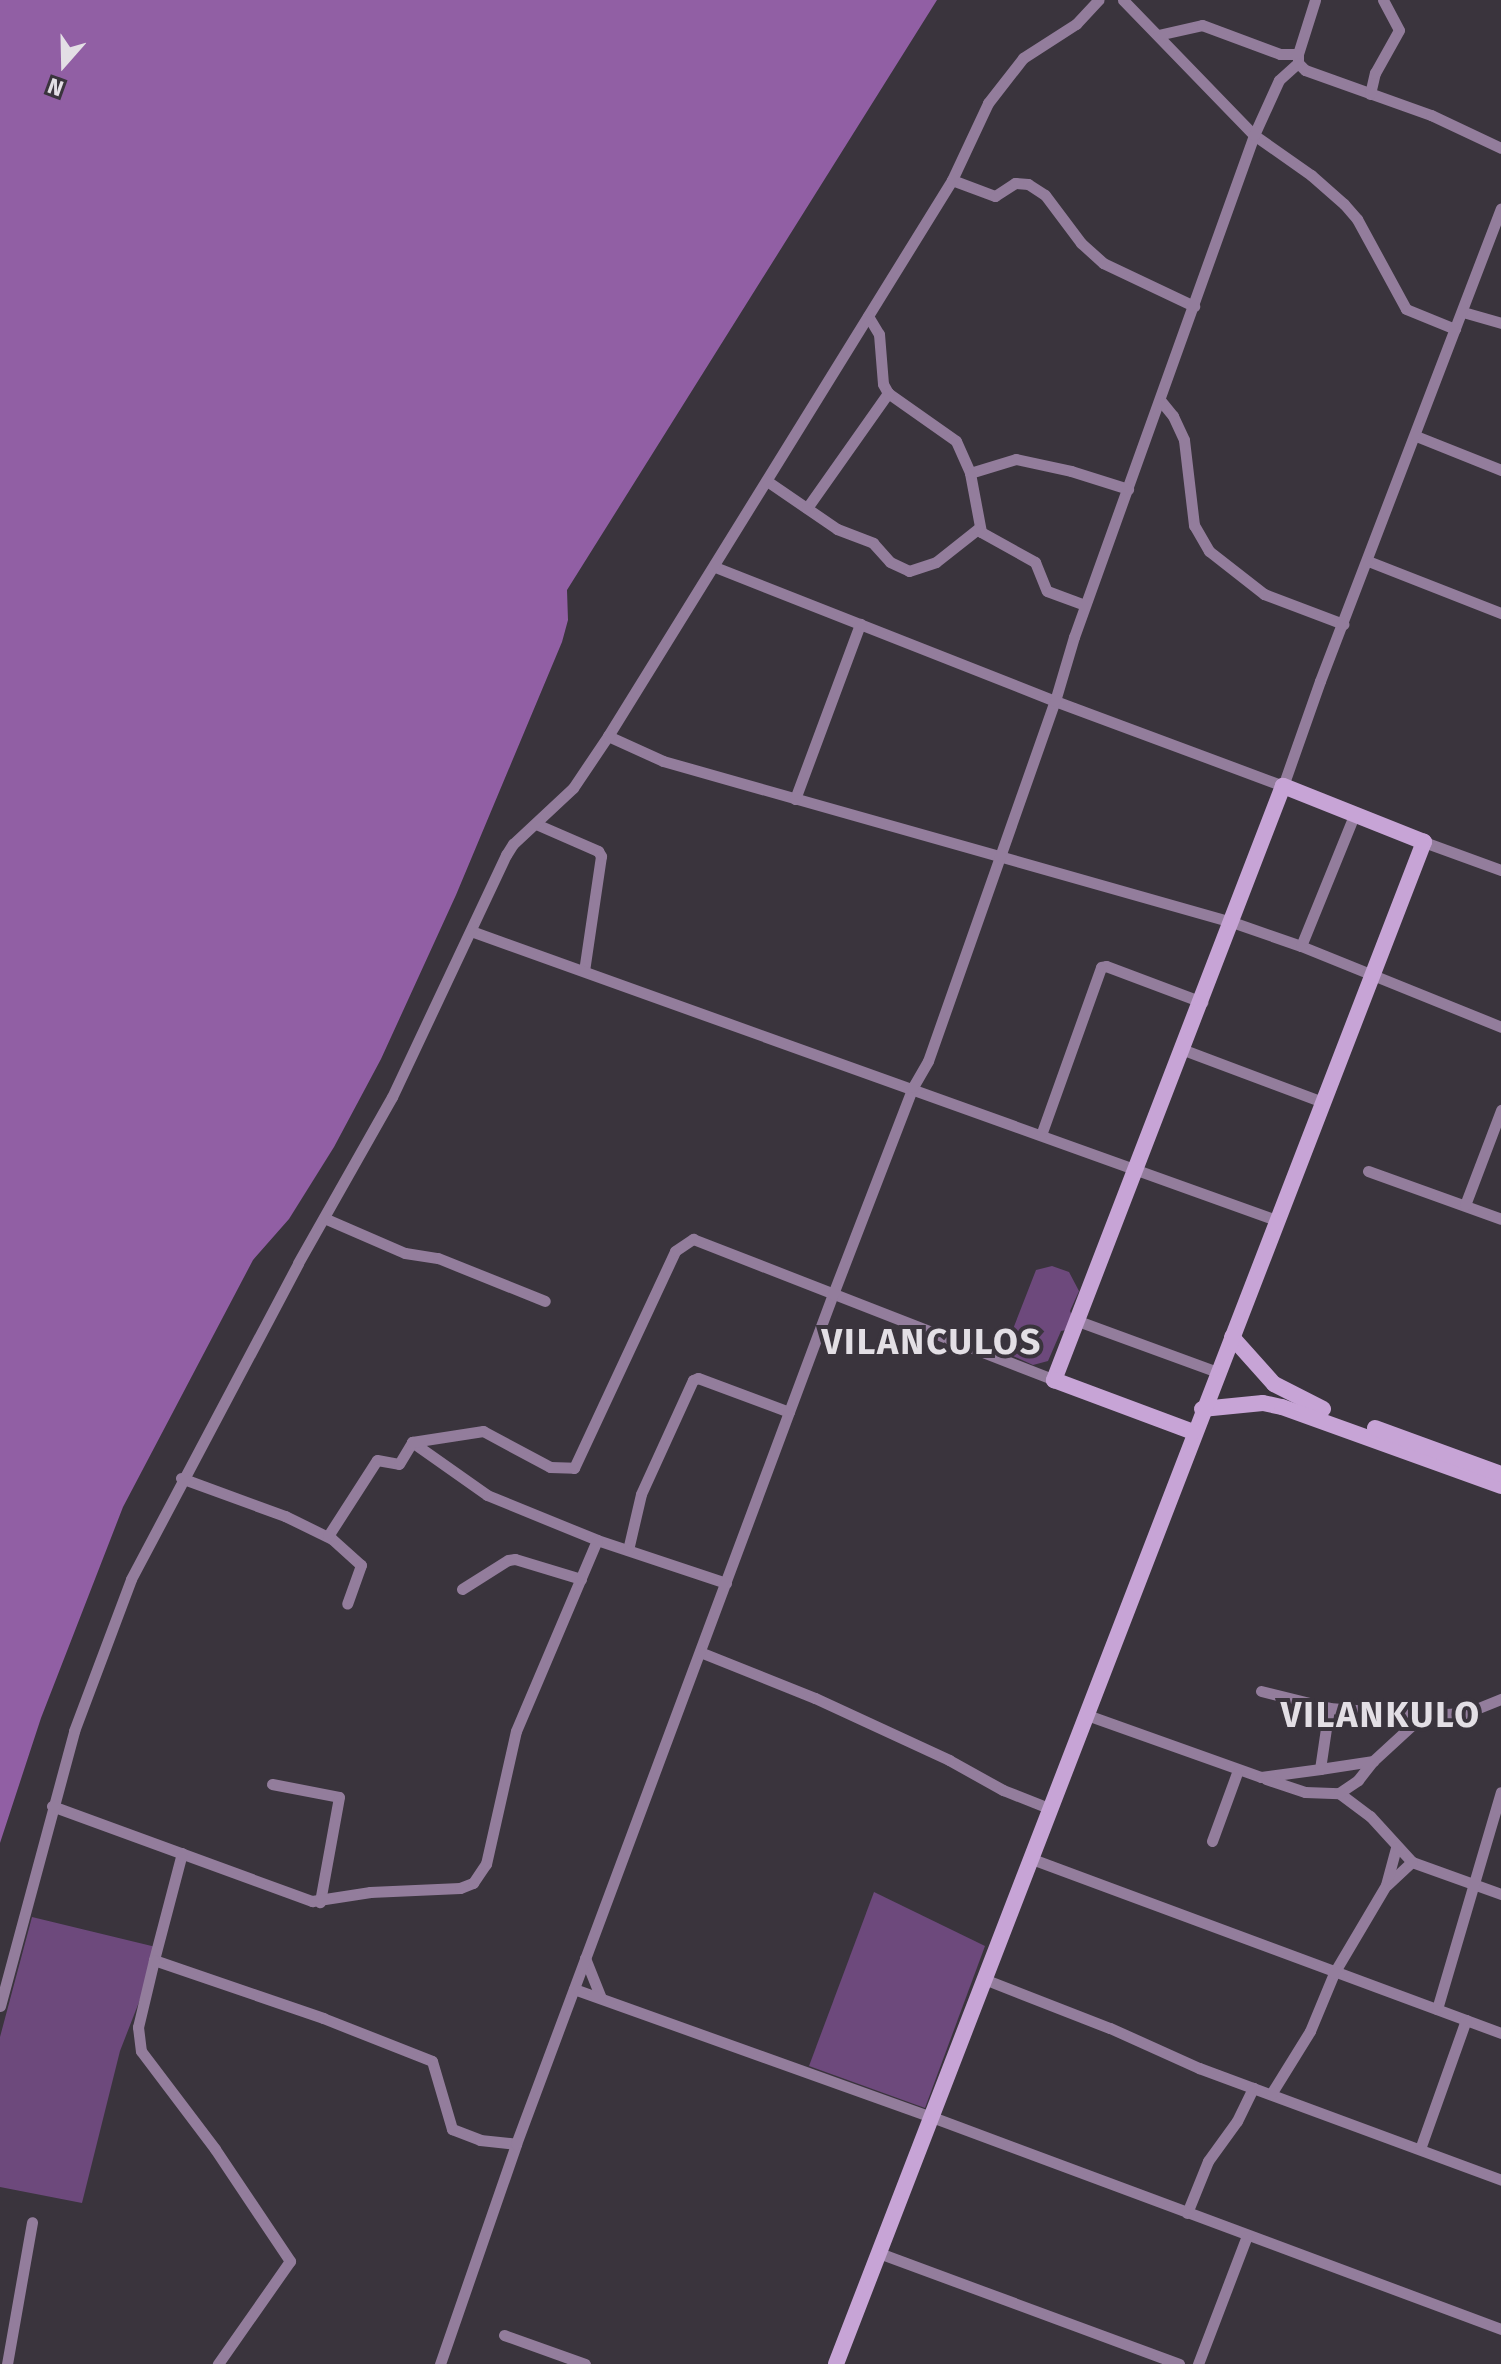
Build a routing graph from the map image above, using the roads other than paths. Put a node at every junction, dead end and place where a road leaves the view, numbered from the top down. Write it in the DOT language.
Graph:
graph roads {
  1 [pos="1098,0"];
  2 [pos="1123,0"];
  3 [pos="1315,0"];
  4 [pos="1383,0"];
  5 [pos="1158,35"];
  6 [pos="1298,58"];
  7 [pos="1370,94"];
  8 [pos="1254,135"];
  9 [pos="1501,148"];
  10 [pos="952,180"];
  11 [pos="1501,208"];
  12 [pos="1194,306"];
  13 [pos="1463,312"];
  14 [pos="868,316"];
  15 [pos="1501,323"];
  16 [pos="1455,329"];
  17 [pos="888,393"];
  18 [pos="1160,400"];
  19 [pos="1416,436"];
  20 [pos="1501,470"];
  21 [pos="970,473"];
  22 [pos="767,481"];
  23 [pos="1128,489"];
  24 [pos="807,508"];
  25 [pos="979,528"];
  26 [pos="1368,561"];
  27 [pos="715,567"];
  28 [pos="1085,605"];
  29 [pos="1501,613"];
  30 [pos="860,624"];
  31 [pos="1343,624"];
  32 [pos="1055,701"];
  33 [pos="608,736"];
  34 [pos="1283,786"];
  35 [pos="795,799"];
  36 [pos="1355,813"];
  37 [pos="536,824"];
  38 [pos="1424,842"];
  39 [pos="1000,855"];
  40 [pos="1501,870"];
  41 [pos="1232,922"];
  42 [pos="471,931"];
  43 [pos="1301,946"];
  44 [pos="584,971"];
  45 [pos="1372,975"];
  46 [pos="1202,1002"];
  47 [pos="1501,1027"];
  48 [pos="1184,1050"];
  49 [pos="913,1087"];
  50 [pos="1322,1102"];
  51 [pos="1501,1110"];
  52 [pos="1041,1135"];
  53 [pos="1137,1171"];
  54 [pos="1368,1171"];
  55 [pos="1465,1205"];
  56 [pos="324,1218"];
  57 [pos="1501,1219"];
  58 [pos="1276,1220"];
  59 [pos="833,1294"];
  60 [pos="545,1301"];
  61 [pos="1078,1321"];
  62 [pos="1232,1337"];
  63 [pos="1217,1372"];
  64 [pos="1054,1380"];
  65 [pos="1202,1409"];
  66 [pos="789,1412"];
  67 [pos="1193,1432"];
  68 [pos="412,1442"];
  69 [pos="1501,1474"];
  70 [pos="181,1478"];
  71 [pos="1501,1486"];
  72 [pos="328,1536"];
  73 [pos="597,1540"];
  74 [pos="628,1550"];
  75 [pos="581,1579"];
  76 [pos="726,1583"];
  77 [pos="462,1589"];
  78 [pos="347,1604"];
  79 [pos="700,1652"];
  80 [pos="1261,1691"];
  81 [pos="1501,1699"];
  82 [pos="1329,1708"];
  83 [pos="1087,1715"];
  84 [pos="1423,1715"];
  85 [pos="1373,1761"];
  86 [pos="1320,1769"];
  87 [pos="1238,1770"];
  88 [pos="1261,1777"];
  89 [pos="272,1784"];
  90 [pos="1501,1792"];
  91 [pos="1339,1793"];
  92 [pos="52,1806"];
  93 [pos="1051,1809"];
  94 [pos="1212,1841"];
  95 [pos="1396,1847"];
  96 [pos="182,1853"];
  97 [pos="1032,1859"];
  98 [pos="1412,1862"];
  99 [pos="1473,1883"];
  100 [pos="1386,1885"];
  101 [pos="1501,1894"];
  102 [pos="320,1902"];
  103 [pos="585,1958"];
  104 [pos="154,1960"];
  105 [pos="1334,1973"];
  106 [pos="984,1979"];
  107 [pos="574,1989"];
  108 [pos="601,1998"];
  109 [pos="0,2006"];
  110 [pos="1437,2009"];
  111 [pos="1466,2020"];
  112 [pos="1501,2033"];
  113 [pos="1253,2088"];
  114 [pos="1271,2094"];
  115 [pos="932,2117"];
  116 [pos="516,2144"];
  117 [pos="1420,2149"];
  118 [pos="1501,2180"];
  119 [pos="1187,2213"];
  120 [pos="32,2222"];
  121 [pos="1247,2236"];
  122 [pos="879,2253"];
  123 [pos="1501,2329"];
  124 [pos="504,2335"];
  125 [pos="7,2364"];
  126 [pos="218,2364"];
  127 [pos="440,2364"];
  128 [pos="585,2364"];
  129 [pos="836,2364"];
  130 [pos="1179,2364"];
  131 [pos="1198,2364"];
  1 -- 10 [label="street"];
  2 -- 5 [label="street"];
  3 -- 6 [label="street"];
  4 -- 7 [label="street"];
  5 -- 6 [label="street"];
  5 -- 8 [label="street"];
  6 -- 7 [label="street"];
  6 -- 8 [label="street"];
  7 -- 9 [label="street"];
  8 -- 12 [label="street"];
  8 -- 16 [label="street"];
  10 -- 12 [label="street"];
  10 -- 14 [label="street"];
  11 -- 13 [label="street"];
  12 -- 18 [label="street"];
  13 -- 15 [label="street"];
  13 -- 16 [label="street"];
  14 -- 17 [label="street"];
  14 -- 22 [label="street"];
  16 -- 19 [label="street"];
  17 -- 21 [label="street"];
  17 -- 24 [label="street"];
  18 -- 23 [label="street"];
  18 -- 31 [label="street"];
  19 -- 20 [label="street"];
  19 -- 26 [label="street"];
  21 -- 23 [label="street"];
  21 -- 25 [label="street"];
  22 -- 24 [label="street"];
  22 -- 27 [label="street"];
  23 -- 28 [label="street"];
  24 -- 25 [label="street"];
  25 -- 28 [label="street"];
  26 -- 29 [label="street"];
  26 -- 31 [label="street"];
  27 -- 30 [label="street"];
  27 -- 33 [label="street"];
  28 -- 32 [label="street"];
  30 -- 32 [label="street"];
  30 -- 35 [label="street"];
  31 -- 34 [label="street"];
  32 -- 34 [label="street"];
  32 -- 39 [label="street"];
  33 -- 35 [label="street"];
  33 -- 37 [label="street"];
  34 -- 36 [label="main road"];
  34 -- 41 [label="main road"];
  35 -- 39 [label="street"];
  36 -- 38 [label="main road"];
  36 -- 43 [label="street"];
  37 -- 42 [label="street"];
  37 -- 44 [label="street"];
  38 -- 40 [label="street"];
  38 -- 45 [label="main road"];
  39 -- 41 [label="street"];
  39 -- 49 [label="street"];
  41 -- 43 [label="street"];
  41 -- 46 [label="main road"];
  42 -- 44 [label="street"];
  42 -- 56 [label="street"];
  43 -- 45 [label="street"];
  44 -- 49 [label="street"];
  45 -- 47 [label="street"];
  45 -- 50 [label="main road"];
  46 -- 48 [label="main road"];
  46 -- 52 [label="street"];
  48 -- 50 [label="street"];
  48 -- 53 [label="main road"];
  49 -- 52 [label="street"];
  49 -- 59 [label="street"];
  50 -- 58 [label="main road"];
  51 -- 55 [label="street"];
  52 -- 53 [label="street"];
  53 -- 58 [label="street"];
  53 -- 61 [label="main road"];
  54 -- 55 [label="street"];
  55 -- 57 [label="street"];
  56 -- 60 [label="street"];
  56 -- 70 [label="street"];
  58 -- 62 [label="main road"];
  59 -- 64 [label="street"];
  59 -- 66 [label="street"];
  59 -- 68 [label="street"];
  61 -- 63 [label="street"];
  61 -- 64 [label="main road"];
  62 -- 63 [label="main road"];
  62 -- 69 [label="main road"];
  63 -- 65 [label="main road"];
  64 -- 67 [label="main road"];
  65 -- 67 [label="main road"];
  65 -- 71 [label="main road"];
  66 -- 74 [label="street"];
  66 -- 76 [label="street"];
  67 -- 83 [label="main road"];
  68 -- 72 [label="street"];
  68 -- 73 [label="street"];
  70 -- 72 [label="street"];
  70 -- 92 [label="street"];
  72 -- 78 [label="street"];
  73 -- 74 [label="street"];
  73 -- 75 [label="street"];
  74 -- 76 [label="street"];
  75 -- 77 [label="street"];
  75 -- 102 [label="street"];
  76 -- 79 [label="street"];
  79 -- 93 [label="street"];
  79 -- 103 [label="street"];
  80 -- 82 [label="street"];
  81 -- 84 [label="street"];
  82 -- 84 [label="street"];
  82 -- 86 [label="street"];
  83 -- 87 [label="street"];
  83 -- 93 [label="main road"];
  84 -- 85 [label="street"];
  85 -- 86 [label="street"];
  85 -- 91 [label="street"];
  86 -- 88 [label="street"];
  87 -- 88 [label="street"];
  87 -- 94 [label="street"];
  88 -- 91 [label="street"];
  89 -- 102 [label="street"];
  90 -- 99 [label="street"];
  91 -- 95 [label="street"];
  92 -- 96 [label="street"];
  92 -- 109 [label="street"];
  93 -- 97 [label="main road"];
  95 -- 98 [label="street"];
  95 -- 100 [label="street"];
  96 -- 102 [label="street"];
  96 -- 104 [label="street"];
  97 -- 105 [label="street"];
  97 -- 106 [label="main road"];
  98 -- 99 [label="street"];
  98 -- 100 [label="street"];
  99 -- 101 [label="street"];
  99 -- 110 [label="street"];
  100 -- 105 [label="street"];
  103 -- 107 [label="street"];
  103 -- 108 [label="street"];
  104 -- 116 [label="street"];
  104 -- 126 [label="street"];
  105 -- 110 [label="street"];
  105 -- 114 [label="street"];
  106 -- 113 [label="street"];
  106 -- 115 [label="main road"];
  107 -- 108 [label="street"];
  107 -- 116 [label="street"];
  108 -- 115 [label="street"];
  110 -- 111 [label="street"];
  111 -- 112 [label="street"];
  111 -- 117 [label="street"];
  113 -- 114 [label="street"];
  113 -- 119 [label="street"];
  114 -- 117 [label="street"];
  115 -- 119 [label="street"];
  115 -- 122 [label="main road"];
  116 -- 127 [label="street"];
  117 -- 118 [label="street"];
  119 -- 121 [label="street"];
  120 -- 125 [label="street"];
  121 -- 123 [label="street"];
  121 -- 131 [label="street"];
  122 -- 129 [label="main road"];
  122 -- 130 [label="street"];
  124 -- 128 [label="street"];
}
